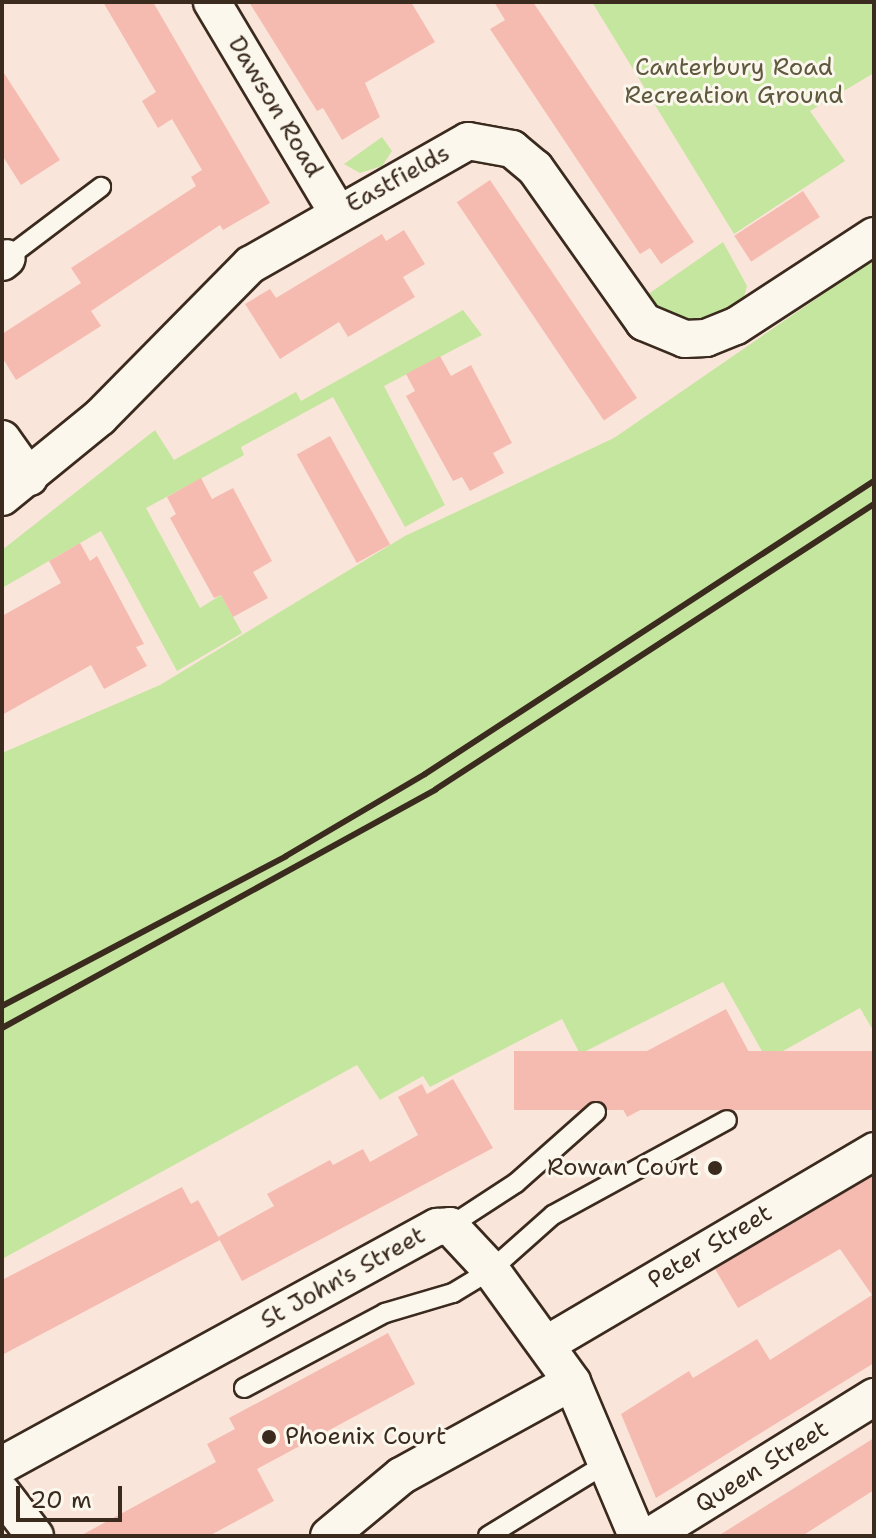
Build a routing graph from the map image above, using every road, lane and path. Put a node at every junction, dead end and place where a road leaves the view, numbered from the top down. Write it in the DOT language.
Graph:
graph roads {
  1 [pos="212,2"];
  2 [pos="101,187"];
  3 [pos="338,213"];
  4 [pos="874,236"];
  5 [pos="4,260"];
  6 [pos="2,439"];
  7 [pos="15,487"];
  8 [pos="596,1112"];
  9 [pos="727,1120"];
  10 [pos="874,1151"];
  11 [pos="450,1226"];
  12 [pos="491,1270"];
  13 [pos="547,1344"];
  14 [pos="572,1382"];
  15 [pos="244,1388"];
  16 [pos="874,1397"];
  17 [pos="2,1465"];
  18 [pos="604,1465"];
  19 [pos="2,1493"];
  20 [pos="35,1536"];
  21 [pos="329,1536"];
  22 [pos="488,1536"];
  23 [pos="637,1536"];
  24 [pos="650,1536"];
  1 -- 3 [label="street, Dawson Road"];
  2 -- 5 [label="lane"];
  3 -- 4 [label="street, Eastfields"];
  3 -- 7 [label="street, Eastfields"];
  6 -- 7 [label="street"];
  8 -- 11 [label="lane"];
  9 -- 12 [label="lane"];
  10 -- 13 [label="street, Peter Street"];
  11 -- 12 [label="street, St John's Street"];
  11 -- 17 [label="street, St John's Street"];
  12 -- 13 [label="street, St John's Street"];
  12 -- 15 [label="lane"];
  13 -- 14 [label="street, St John's Street"];
  14 -- 18 [label="street, St John's Street"];
  14 -- 21 [label="street"];
  16 -- 24 [label="street, Queen Street"];
  18 -- 22 [label="lane"];
  18 -- 23 [label="street, St John's Street"];
  19 -- 20 [label="street"];
}
